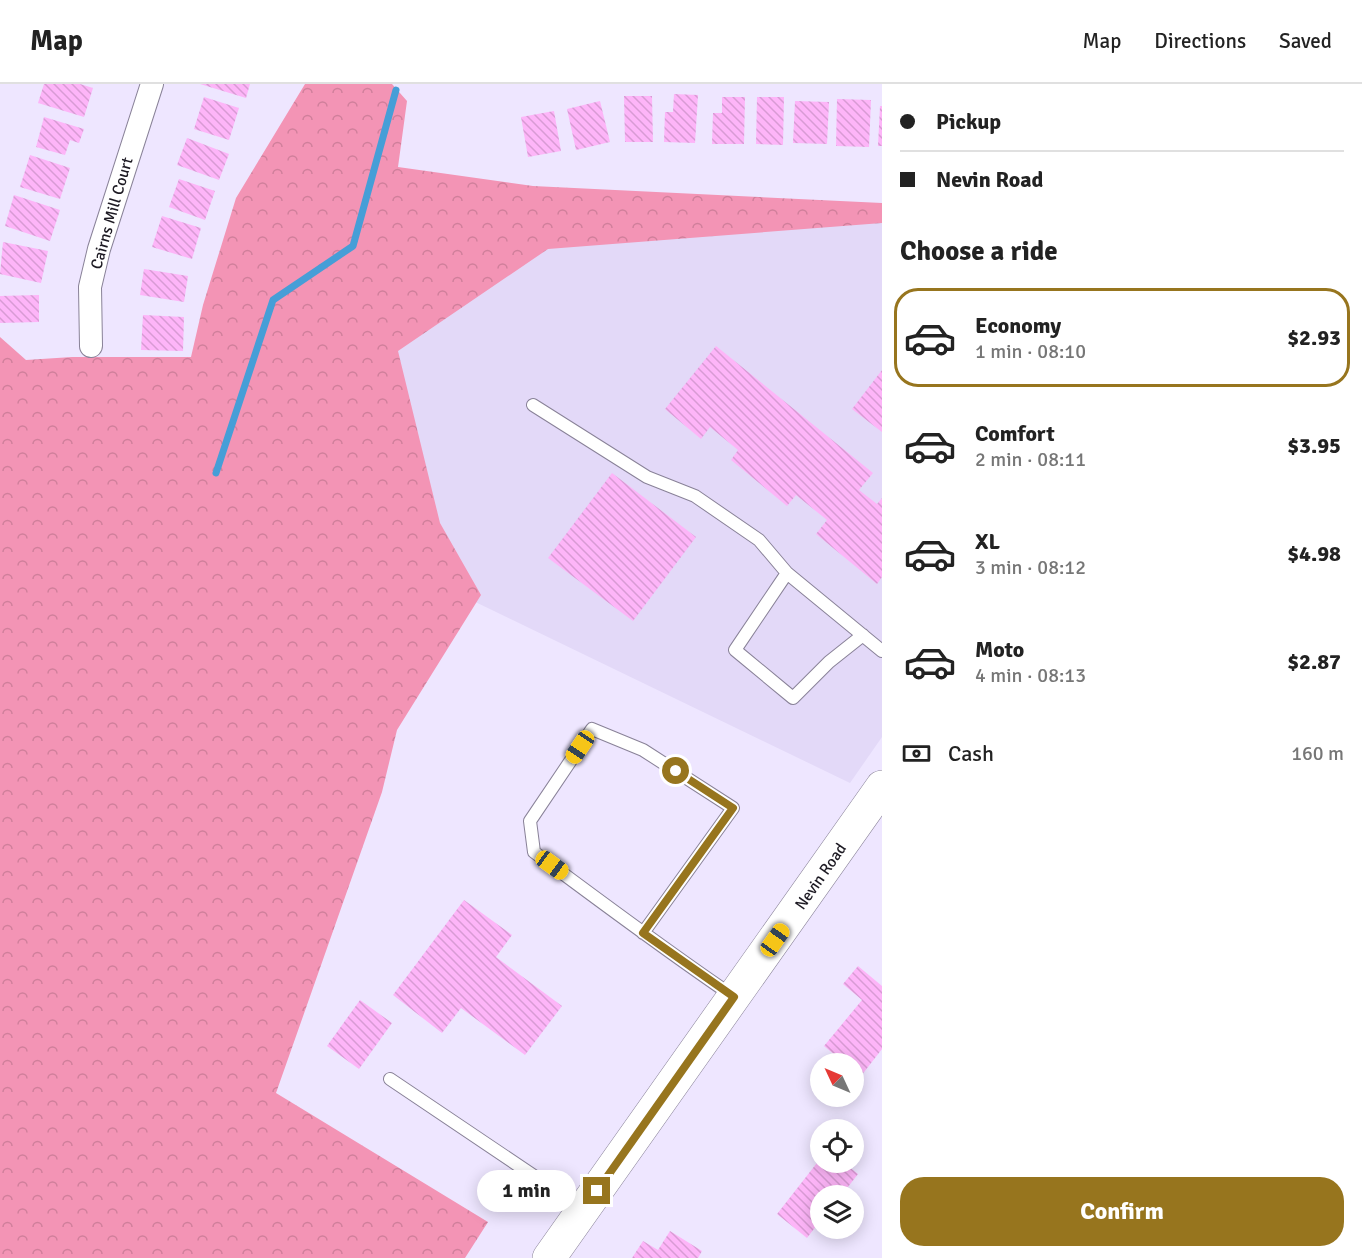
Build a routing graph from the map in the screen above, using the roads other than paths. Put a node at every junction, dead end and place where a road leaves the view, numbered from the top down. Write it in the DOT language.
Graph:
graph roads {
  1 [pos="152,84"];
  2 [pos="91,345"];
  3 [pos="532,405"];
  4 [pos="786,573"];
  5 [pos="863,635"];
  6 [pos="882,651"];
  7 [pos="882,787"];
  8 [pos="643,933"];
  9 [pos="734,997"];
  10 [pos="390,1079"];
  11 [pos="584,1209"];
  12 [pos="549,1258"];
  1 -- 2 [label="street, Cairns Mill Court"];
  3 -- 4 [label="lane"];
  4 -- 5 [label="lane"];
  4 -- 5 [label="lane"];
  5 -- 6 [label="lane"];
  7 -- 9 [label="street, Nevin Road"];
  8 -- 8 [label="lane"];
  8 -- 9 [label="lane"];
  9 -- 11 [label="street, Nevin Road"];
  10 -- 11 [label="lane"];
  11 -- 12 [label="street, Nevin Road"];
}
